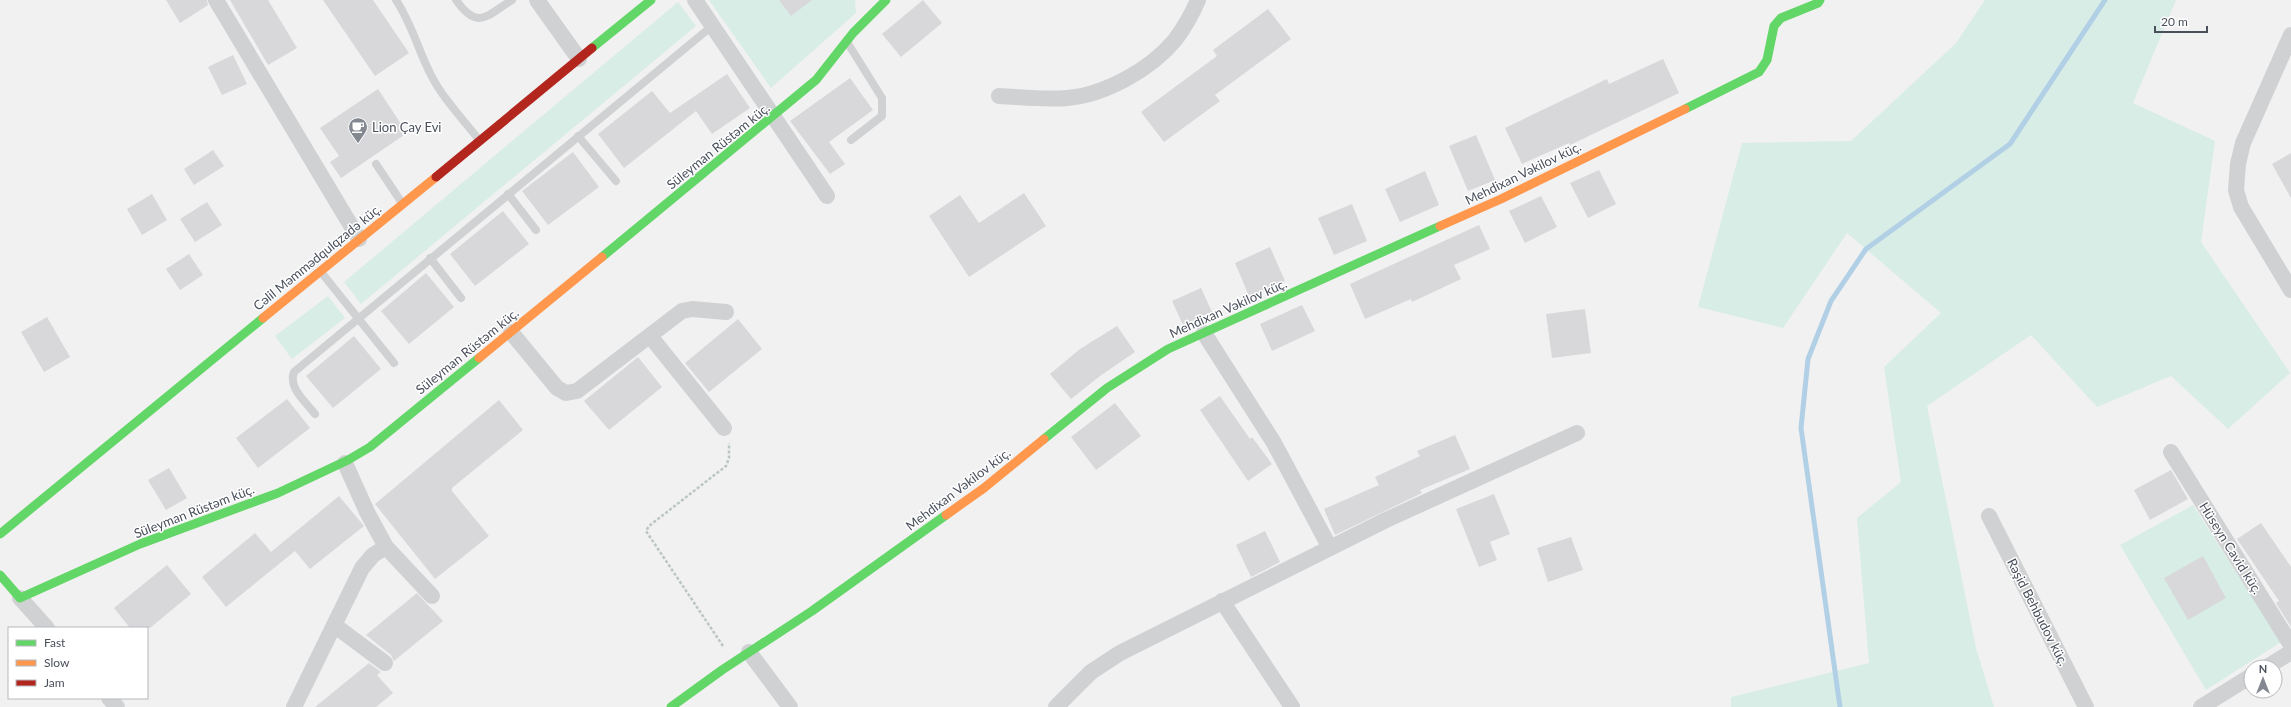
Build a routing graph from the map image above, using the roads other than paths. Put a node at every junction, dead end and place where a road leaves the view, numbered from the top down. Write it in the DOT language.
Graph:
graph roads {
  1 [pos="216,0"];
  2 [pos="396,0"];
  3 [pos="456,0"];
  4 [pos="512,0"];
  5 [pos="537,0"];
  6 [pos="651,0"];
  7 [pos="695,0"];
  8 [pos="886,0"];
  9 [pos="1198,0"];
  10 [pos="1820,0"];
  11 [pos="712,26"];
  12 [pos="2291,35"];
  13 [pos="846,41"];
  14 [pos="580,59"];
  15 [pos="1000,96"];
  16 [pos="774,117"];
  17 [pos="578,136"];
  18 [pos="480,140"];
  19 [pos="851,140"];
  20 [pos="376,164"];
  21 [pos="616,180"];
  22 [pos="508,194"];
  23 [pos="827,196"];
  24 [pos="403,204"];
  25 [pos="536,230"];
  26 [pos="360,239"];
  27 [pos="430,258"];
  28 [pos="320,271"];
  29 [pos="2291,290"];
  30 [pos="461,298"];
  31 [pos="726,312"];
  32 [pos="358,318"];
  33 [pos="511,332"];
  34 [pos="1204,333"];
  35 [pos="650,336"];
  36 [pos="394,363"];
  37 [pos="315,414"];
  38 [pos="724,428"];
  39 [pos="1577,432"];
  40 [pos="2171,452"];
  41 [pos="345,463"];
  42 [pos="1990,516"];
  43 [pos="0,534"];
  44 [pos="386,547"];
  45 [pos="1330,548"];
  46 [pos="0,575"];
  47 [pos="432,596"];
  48 [pos="20,598"];
  49 [pos="1222,601"];
  50 [pos="334,625"];
  51 [pos="46,627"];
  52 [pos="2291,645"];
  53 [pos="749,652"];
  54 [pos="2291,652"];
  55 [pos="2280,659"];
  56 [pos="385,664"];
  57 [pos="2243,681"];
  58 [pos="110,699"];
  59 [pos="296,706"];
  60 [pos="117,707"];
  61 [pos="672,707"];
  62 [pos="790,707"];
  63 [pos="1056,707"];
  64 [pos="1292,707"];
  65 [pos="2086,707"];
  66 [pos="2201,707"];
  1 -- 26 [label="street"];
  2 -- 18 [label="lane"];
  3 -- 4 [label="lane"];
  5 -- 14 [label="street"];
  6 -- 14 [label="street, Cəlil Məmmədqulqzadə küç."];
  7 -- 11 [label="street"];
  8 -- 13 [label="street, Süleyman Rüstəm küç."];
  9 -- 15 [label="street"];
  10 -- 34 [label="street, Mehdixan Vəkilov küç."];
  11 -- 16 [label="street"];
  11 -- 17 [label="lane"];
  12 -- 29 [label="street"];
  13 -- 16 [label="street, Süleyman Rüstəm küç."];
  13 -- 19 [label="lane"];
  14 -- 18 [label="street, Cəlil Məmmədqulqzadə küç."];
  16 -- 23 [label="street"];
  16 -- 33 [label="street, Süleyman Rüstəm küç."];
  17 -- 21 [label="lane"];
  17 -- 22 [label="lane"];
  18 -- 24 [label="street, Cəlil Məmmədqulqzadə küç."];
  20 -- 24 [label="lane"];
  22 -- 25 [label="lane"];
  22 -- 27 [label="lane"];
  24 -- 26 [label="street, Cəlil Məmmədqulqzadə küç."];
  26 -- 28 [label="street, Cəlil Məmmədqulqzadə küç."];
  27 -- 30 [label="lane"];
  27 -- 32 [label="lane"];
  28 -- 32 [label="lane"];
  28 -- 43 [label="street, Cəlil Məmmədqulqzadə küç."];
  31 -- 35 [label="street"];
  32 -- 36 [label="lane"];
  32 -- 37 [label="lane"];
  33 -- 35 [label="street"];
  33 -- 41 [label="street, Süleyman Rüstəm küç."];
  34 -- 45 [label="street"];
  34 -- 53 [label="street, Mehdixan Vəkilov küç."];
  35 -- 38 [label="street"];
  39 -- 45 [label="street"];
  40 -- 52 [label="street, Hüseyn Cavid küç."];
  41 -- 44 [label="street"];
  41 -- 48 [label="street, Süleyman Rüstəm küç."];
  42 -- 65 [label="street, Rəşid Behbudov küç."];
  44 -- 47 [label="street"];
  44 -- 50 [label="street"];
  45 -- 49 [label="street"];
  46 -- 48 [label="street"];
  48 -- 51 [label="street"];
  49 -- 63 [label="street"];
  49 -- 64 [label="street"];
  50 -- 56 [label="street"];
  50 -- 59 [label="street"];
  53 -- 61 [label="street, Mehdixan Vəkilov küç."];
  53 -- 62 [label="street"];
  54 -- 55 [label="street"];
  57 -- 66 [label="street"];
  58 -- 60 [label="street"];
}
